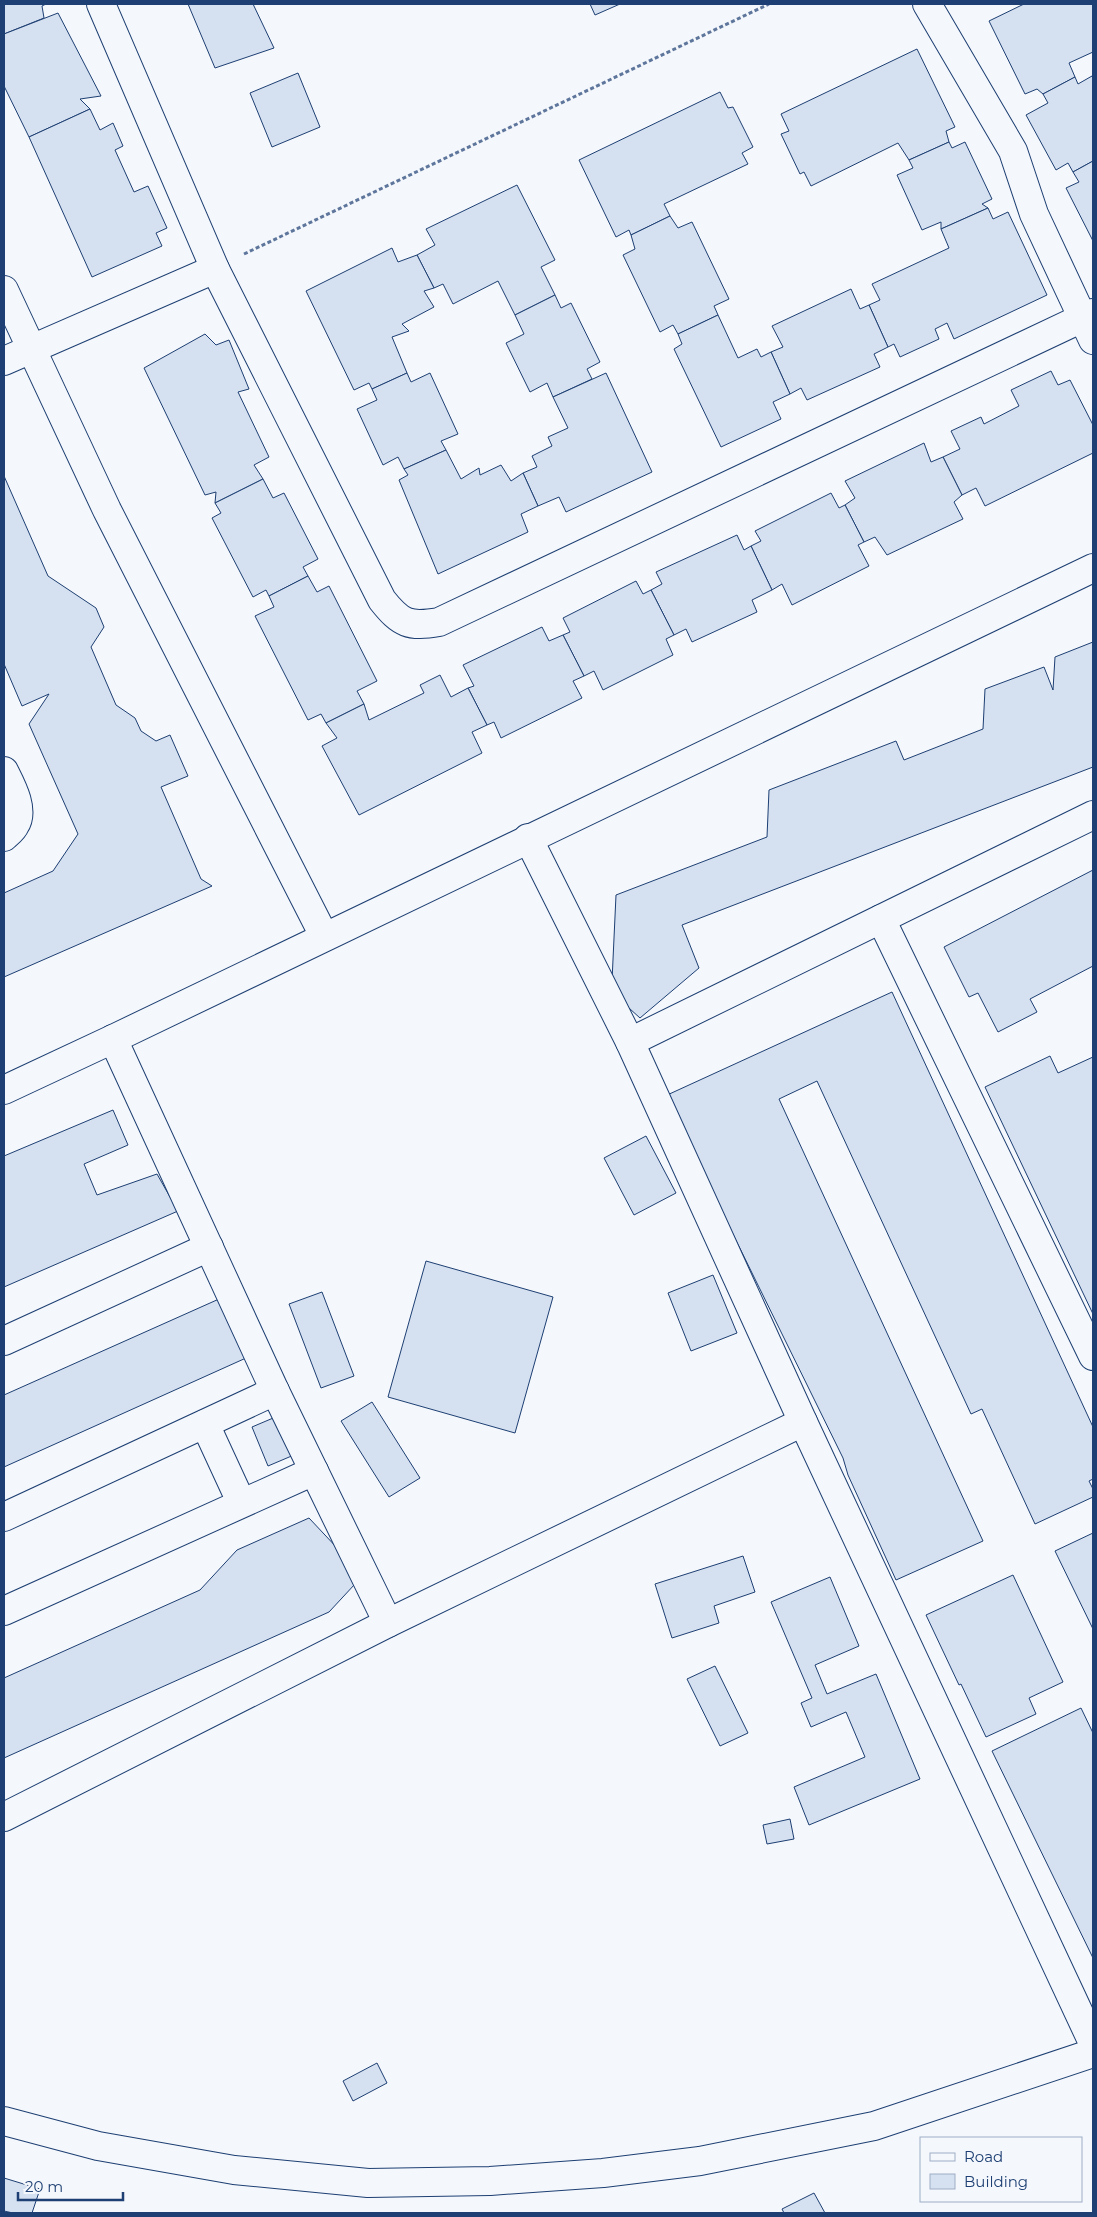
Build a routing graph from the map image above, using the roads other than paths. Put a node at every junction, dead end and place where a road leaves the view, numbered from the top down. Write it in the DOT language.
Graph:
graph roads {
  1 [pos="100,4"];
  2 [pos="927,4"];
  3 [pos="215,269"];
  4 [pos="4,290"];
  5 [pos="1090,324"];
  6 [pos="30,348"];
  7 [pos="4,361"];
  8 [pos="1093,568"];
  9 [pos="4,771"];
  10 [pos="1093,815"];
  11 [pos="4,837"];
  12 [pos="528,838"];
  13 [pos="881,919"];
  14 [pos="324,936"];
  15 [pos="113,1039"];
  16 [pos="630,1042"];
  17 [pos="4,1090"];
  18 [pos="209,1247"];
  19 [pos="4,1341"];
  20 [pos="1093,1356"];
  21 [pos="275,1391"];
  22 [pos="803,1422"];
  23 [pos="205,1424"];
  24 [pos="314,1470"];
  25 [pos="241,1502"];
  26 [pos="4,1517"];
  27 [pos="4,1611"];
  28 [pos="388,1624"];
  29 [pos="4,1818"];
  30 [pos="1093,2043"];
  31 [pos="1093,2053"];
  32 [pos="4,2121"];
  1 -- 3 [label="street"];
  2 -- 5 [label="street"];
  3 -- 5 [label="street"];
  3 -- 6 [label="street"];
  4 -- 6 [label="street"];
  6 -- 7 [label="street"];
  6 -- 14 [label="street"];
  8 -- 12 [label="street"];
  9 -- 11 [label="street"];
  10 -- 13 [label="street"];
  12 -- 14 [label="street"];
  12 -- 16 [label="street"];
  13 -- 16 [label="street"];
  13 -- 20 [label="street"];
  14 -- 15 [label="street"];
  15 -- 17 [label="street"];
  15 -- 18 [label="street"];
  16 -- 22 [label="street"];
  18 -- 19 [label="street"];
  18 -- 21 [label="street"];
  21 -- 23 [label="street"];
  21 -- 24 [label="street"];
  22 -- 28 [label="street"];
  22 -- 30 [label="street"];
  23 -- 25 [label="street"];
  23 -- 26 [label="street"];
  24 -- 25 [label="street"];
  24 -- 28 [label="street"];
  25 -- 27 [label="street"];
  28 -- 29 [label="street"];
  31 -- 32 [label="street"];
}
